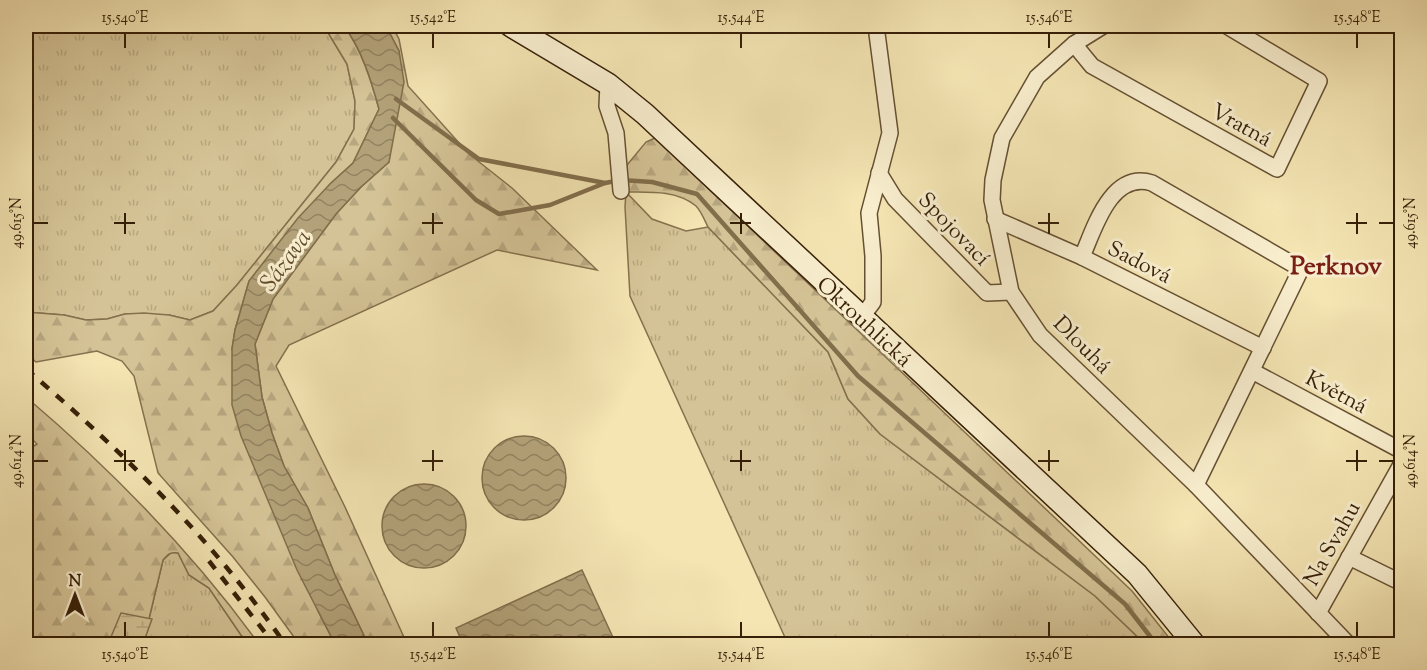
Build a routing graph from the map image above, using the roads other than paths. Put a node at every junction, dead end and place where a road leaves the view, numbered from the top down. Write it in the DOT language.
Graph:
graph roads {
  1 [pos="511,26"];
  2 [pos="876,26"];
  3 [pos="1103,26"];
  4 [pos="1227,26"];
  5 [pos="1074,44"];
  6 [pos="608,84"];
  7 [pos="879,173"];
  8 [pos="621,191"];
  9 [pos="995,219"];
  10 [pos="1082,257"];
  11 [pos="1011,292"];
  12 [pos="861,318"];
  13 [pos="1263,348"];
  14 [pos="1252,371"];
  15 [pos="1401,451"];
  16 [pos="1401,463"];
  17 [pos="1196,485"];
  18 [pos="1349,557"];
  19 [pos="1401,583"];
  20 [pos="1318,613"];
  21 [pos="1194,645"];
  22 [pos="1348,645"];
  1 -- 6 [label="main road, Okrouhlická"];
  2 -- 7 [label="street"];
  3 -- 5 [label="street, Dlouhá"];
  4 -- 5 [label="street, Vratná"];
  5 -- 9 [label="street, Dlouhá"];
  6 -- 8 [label="street"];
  6 -- 12 [label="main road, Okrouhlická"];
  7 -- 11 [label="street, Spojovací"];
  7 -- 12 [label="street"];
  9 -- 10 [label="street, Sadová"];
  9 -- 11 [label="street, Dlouhá"];
  10 -- 13 [label="street, Sadová"];
  10 -- 13 [label="street"];
  11 -- 17 [label="street, Dlouhá"];
  12 -- 21 [label="main road, Okrouhlická"];
  13 -- 14 [label="street"];
  14 -- 15 [label="street, Květná"];
  14 -- 17 [label="street"];
  16 -- 18 [label="street, Na Svahu"];
  17 -- 20 [label="street, Dlouhá"];
  18 -- 19 [label="street"];
  18 -- 20 [label="street, Na Svahu"];
  20 -- 22 [label="street, Dlouhá"];
}
